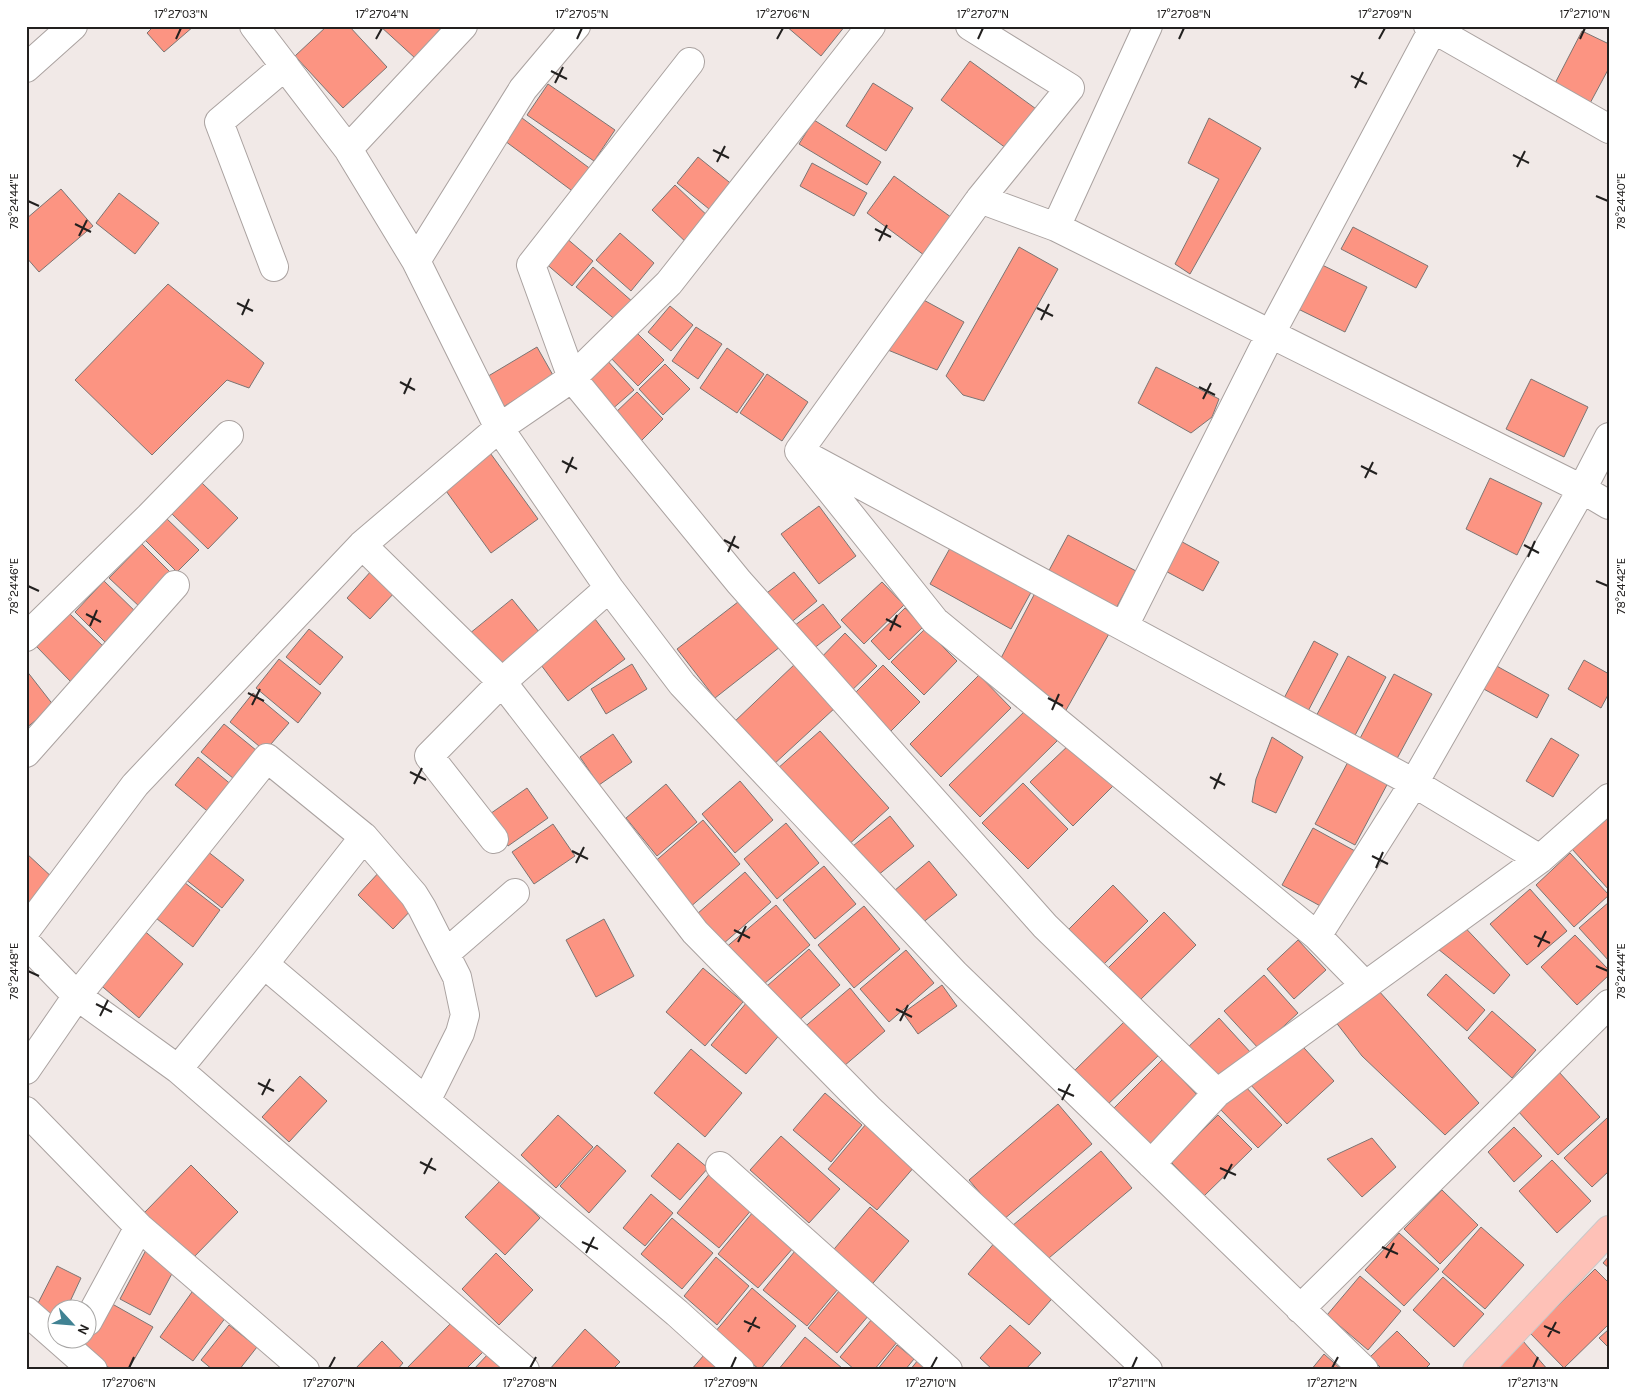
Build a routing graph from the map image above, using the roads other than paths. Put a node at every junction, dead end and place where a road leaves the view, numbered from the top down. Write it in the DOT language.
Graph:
graph roads {
  1 [pos="73,26"];
  2 [pos="254,26"];
  3 [pos="463,26"];
  4 [pos="576,26"];
  5 [pos="871,26"];
  6 [pos="970,26"];
  7 [pos="1148,26"];
  8 [pos="1430,27"];
  9 [pos="690,62"];
  10 [pos="285,66"];
  11 [pos="26,68"];
  12 [pos="1609,129"];
  13 [pos="348,149"];
  14 [pos="980,199"];
  15 [pos="1056,227"];
  16 [pos="416,260"];
  17 [pos="274,267"];
  18 [pos="1270,335"];
  19 [pos="572,378"];
  20 [pos="499,428"];
  21 [pos="229,435"];
  22 [pos="1609,437"];
  23 [pos="799,451"];
  24 [pos="1582,489"];
  25 [pos="1609,505"];
  26 [pos="362,545"];
  27 [pos="175,585"];
  28 [pos="609,588"];
  29 [pos="1124,626"];
  30 [pos="27,633"];
  31 [pos="502,682"];
  32 [pos="26,753"];
  33 [pos="1414,783"];
  34 [pos="1609,798"];
  35 [pos="364,837"];
  36 [pos="494,839"];
  37 [pos="1540,858"];
  38 [pos="515,893"];
  39 [pos="26,930"];
  40 [pos="1317,936"];
  41 [pos="26,943"];
  42 [pos="446,953"];
  43 [pos="264,964"];
  44 [pos="1364,984"];
  45 [pos="77,996"];
  46 [pos="1609,1004"];
  47 [pos="178,1069"];
  48 [pos="26,1070"];
  49 [pos="1217,1093"];
  50 [pos="426,1100"];
  51 [pos="26,1111"];
  52 [pos="1151,1164"];
  53 [pos="720,1166"];
  54 [pos="139,1227"];
  55 [pos="1609,1230"];
  56 [pos="98,1303"];
  57 [pos="1300,1308"];
  58 [pos="26,1311"];
  59 [pos="69,1353"];
  60 [pos="92,1370"];
  61 [pos="305,1370"];
  62 [pos="525,1370"];
  63 [pos="740,1370"];
  64 [pos="948,1370"];
  65 [pos="1148,1370"];
  66 [pos="1364,1370"];
  67 [pos="1477,1370"];
  1 -- 11 [label="street"];
  2 -- 10 [label="street"];
  3 -- 13 [label="street"];
  4 -- 16 [label="street"];
  5 -- 19 [label="street"];
  6 -- 14 [label="street"];
  7 -- 15 [label="street"];
  8 -- 12 [label="street"];
  8 -- 18 [label="street"];
  9 -- 19 [label="street"];
  10 -- 13 [label="street"];
  10 -- 17 [label="street"];
  13 -- 16 [label="street"];
  14 -- 15 [label="street"];
  14 -- 23 [label="street"];
  15 -- 18 [label="street"];
  16 -- 20 [label="street"];
  18 -- 24 [label="street"];
  18 -- 29 [label="street"];
  19 -- 20 [label="street"];
  19 -- 49 [label="street"];
  20 -- 26 [label="street"];
  20 -- 28 [label="street"];
  21 -- 30 [label="street"];
  22 -- 24 [label="street"];
  23 -- 29 [label="street"];
  23 -- 40 [label="street"];
  24 -- 25 [label="street"];
  24 -- 33 [label="street"];
  26 -- 31 [label="street"];
  26 -- 39 [label="street"];
  27 -- 32 [label="street"];
  28 -- 31 [label="street"];
  28 -- 52 [label="street"];
  29 -- 33 [label="street"];
  31 -- 36 [label="street"];
  31 -- 65 [label="street"];
  33 -- 37 [label="street"];
  33 -- 40 [label="street"];
  34 -- 37 [label="street"];
  35 -- 42 [label="street"];
  35 -- 43 [label="street"];
  35 -- 45 [label="street"];
  37 -- 44 [label="street"];
  38 -- 42 [label="street"];
  40 -- 44 [label="street"];
  41 -- 45 [label="street"];
  42 -- 50 [label="street"];
  43 -- 47 [label="street"];
  43 -- 50 [label="street"];
  44 -- 49 [label="street"];
  45 -- 47 [label="street"];
  45 -- 48 [label="street"];
  46 -- 57 [label="street"];
  47 -- 62 [label="street"];
  49 -- 52 [label="street"];
  50 -- 63 [label="street"];
  51 -- 54 [label="street"];
  52 -- 57 [label="street"];
  53 -- 64 [label="street"];
  54 -- 56 [label="street"];
  54 -- 61 [label="street"];
  55 -- 67 [label="main road"];
  57 -- 66 [label="street"];
  58 -- 59 [label="street"];
  59 -- 60 [label="street"];
}
